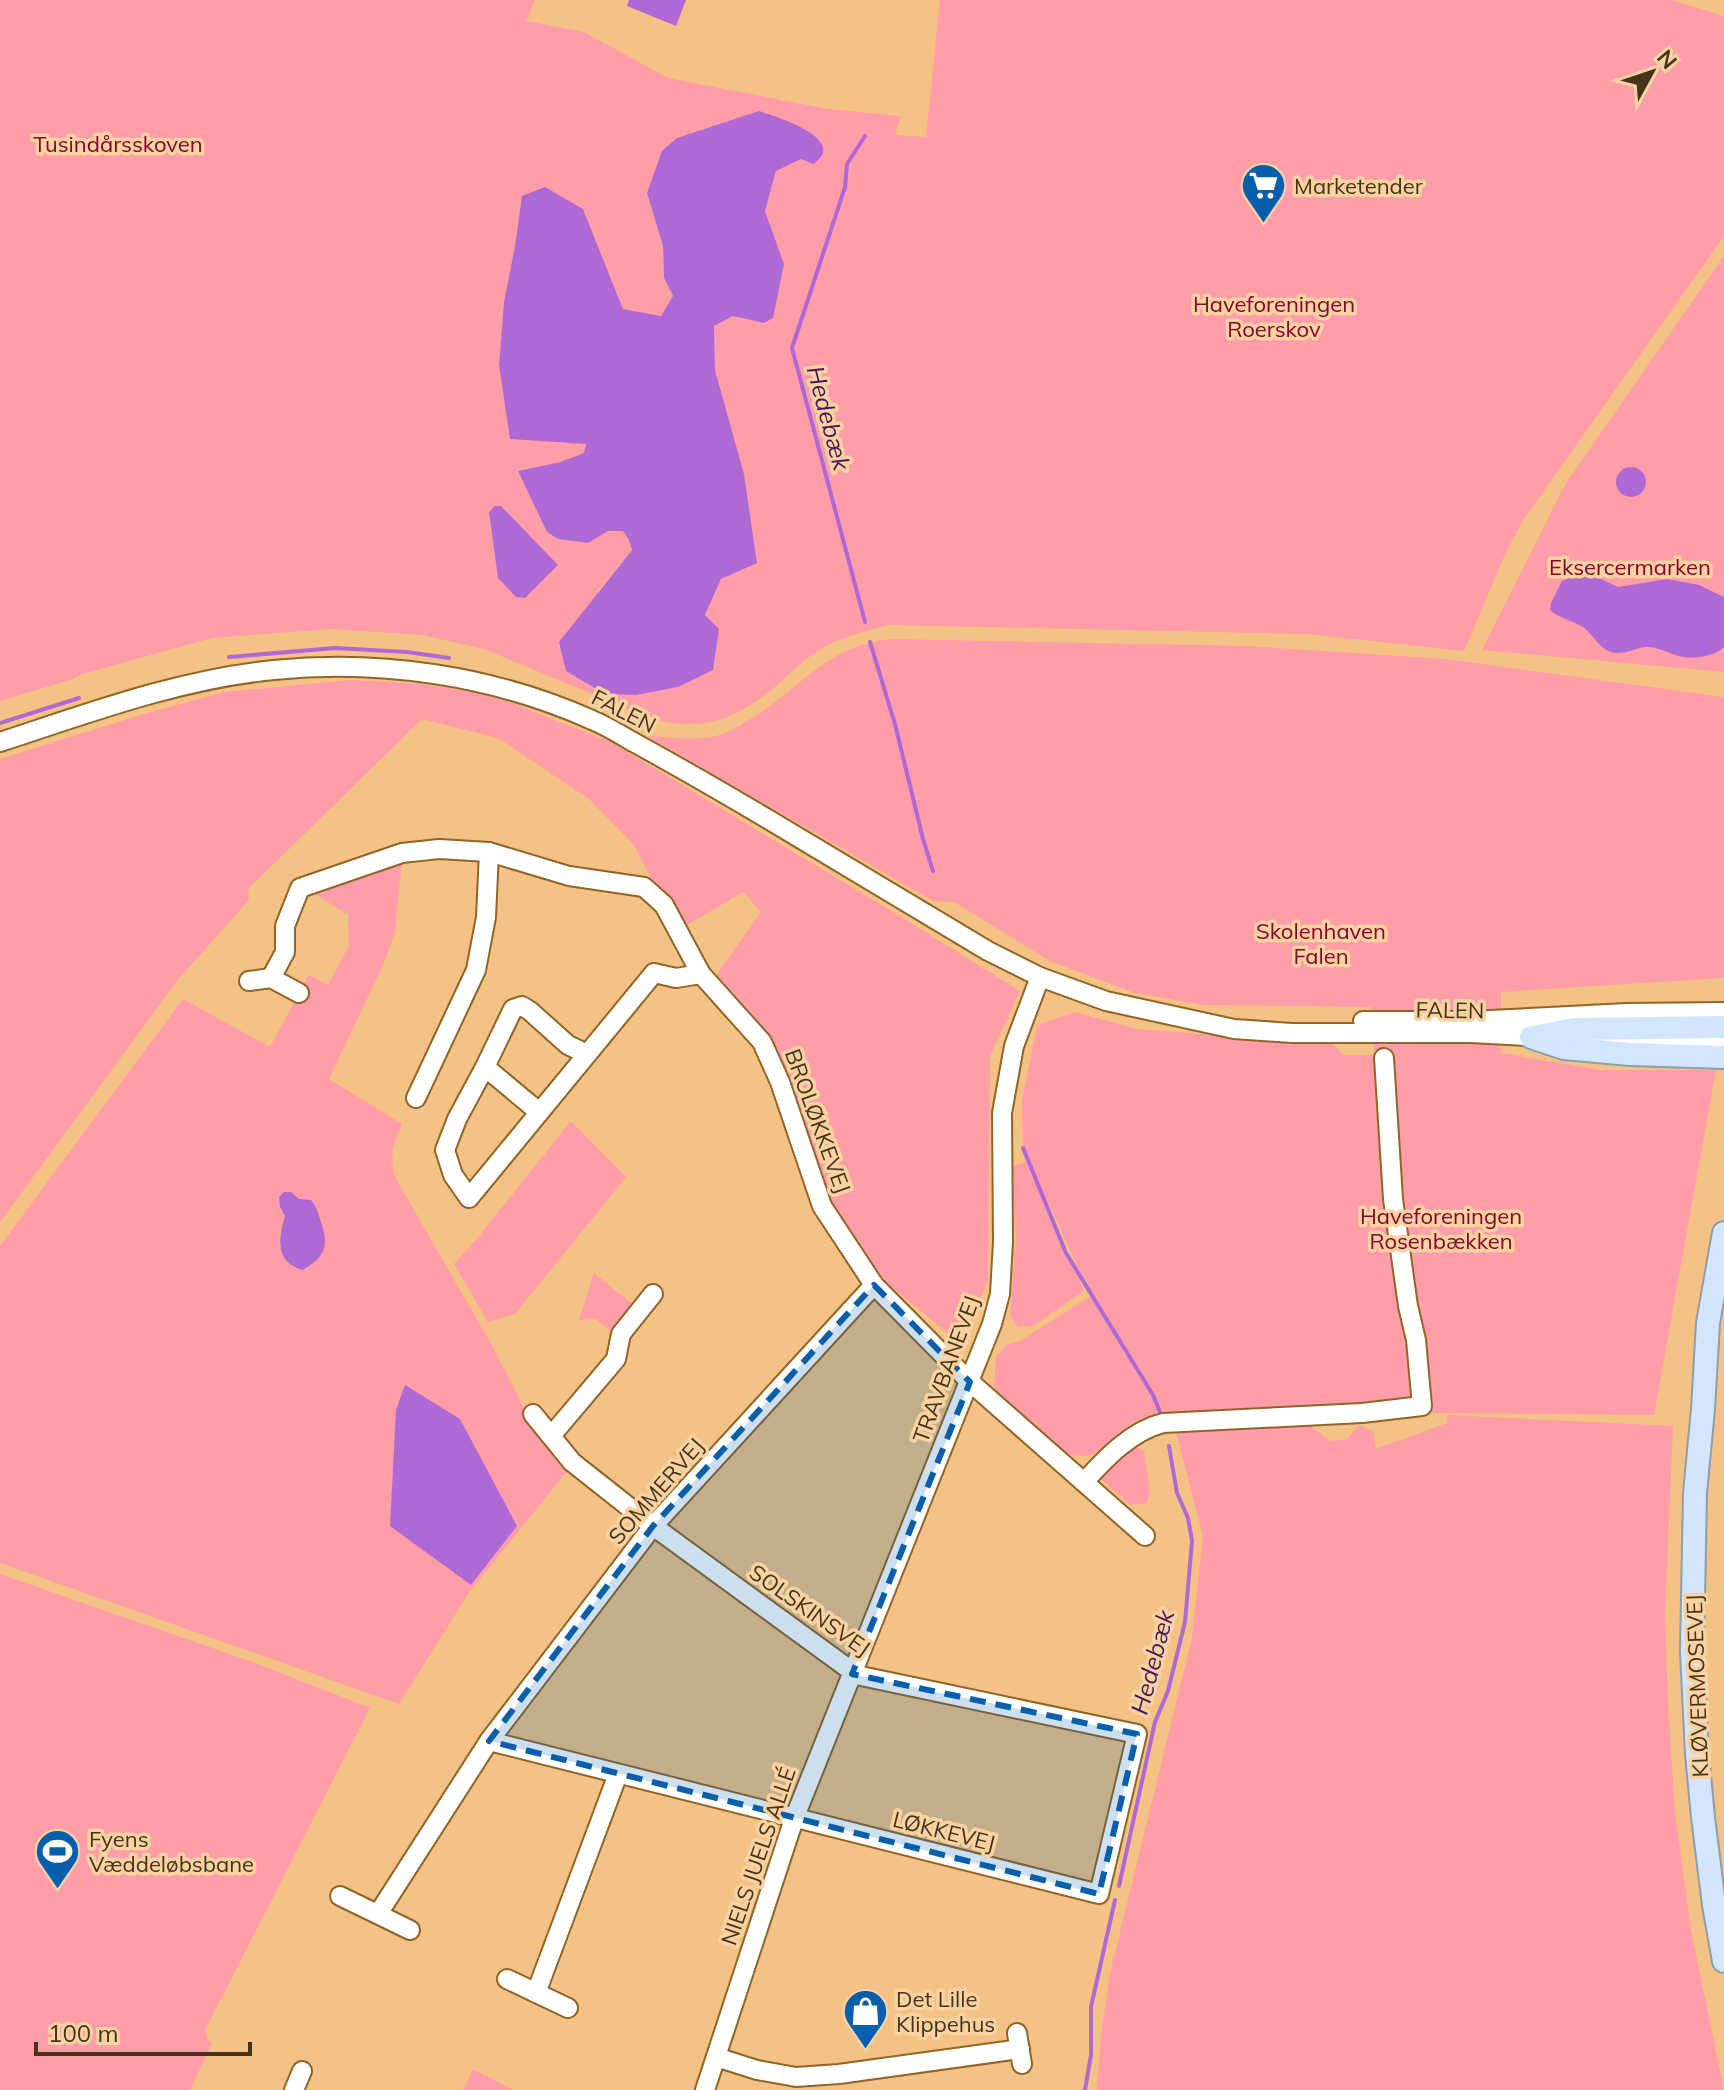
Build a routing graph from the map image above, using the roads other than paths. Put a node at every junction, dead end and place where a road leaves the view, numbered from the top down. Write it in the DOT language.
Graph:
graph roads {
  1 [pos="0,742"];
  2 [pos="489,852"];
  3 [pos="701,974"];
  4 [pos="1040,977"];
  5 [pos="271,978"];
  6 [pos="249,981"];
  7 [pos="299,993"];
  8 [pos="1724,1012"];
  9 [pos="1176,1016"];
  10 [pos="1724,1027"];
  11 [pos="1531,1037"];
  12 [pos="1724,1043"];
  13 [pos="587,1054"];
  14 [pos="1724,1057"];
  15 [pos="1384,1058"];
  16 [pos="485,1067"];
  17 [pos="416,1098"];
  18 [pos="539,1112"];
  19 [pos="1724,1233"];
  20 [pos="874,1285"];
  21 [pos="653,1294"];
  22 [pos="1724,1321"];
  23 [pos="970,1382"];
  24 [pos="1703,1409"];
  25 [pos="533,1414"];
  26 [pos="551,1436"];
  27 [pos="1084,1482"];
  28 [pos="653,1526"];
  29 [pos="1145,1536"];
  30 [pos="853,1672"];
  31 [pos="1137,1734"];
  32 [pos="489,1741"];
  33 [pos="618,1774"];
  34 [pos="794,1819"];
  35 [pos="340,1896"];
  36 [pos="378,1914"];
  37 [pos="410,1930"];
  38 [pos="1724,1961"];
  39 [pos="507,1979"];
  40 [pos="536,1993"];
  41 [pos="568,2008"];
  42 [pos="1020,2049"];
  43 [pos="716,2057"];
  44 [pos="302,2071"];
  45 [pos="294,2090"];
  46 [pos="705,2090"];
  1 -- 4 [label="street, FALEN"];
  2 -- 3 [label="street, BROLØKKEVEJ"];
  2 -- 5 [label="street, BROLØKKEVEJ"];
  2 -- 17 [label="street"];
  3 -- 13 [label="street"];
  3 -- 20 [label="street, BROLØKKEVEJ"];
  4 -- 9 [label="street, FALEN"];
  4 -- 23 [label="street, TRAVBANEVEJ"];
  5 -- 6 [label="street"];
  5 -- 7 [label="street"];
  8 -- 9 [label="street, FALEN"];
  9 -- 11 [label="street, FALEN"];
  10 -- 11 [label="main road"];
  11 -- 12 [label="street, FALEN"];
  11 -- 14 [label="main road"];
  13 -- 16 [label="street"];
  13 -- 18 [label="street"];
  15 -- 27 [label="street"];
  16 -- 18 [label="street"];
  16 -- 18 [label="street"];
  19 -- 24 [label="main road, KLØVERMOSEVEJ"];
  20 -- 23 [label="street, BROLØKKEVEJ"];
  20 -- 28 [label="street, SOMMERVEJ"];
  21 -- 26 [label="street"];
  22 -- 24 [label="main road, KLØVERMOSEVEJ"];
  23 -- 27 [label="street, BROLØKKEVEJ"];
  23 -- 30 [label="street, TRAVBANEVEJ"];
  24 -- 38 [label="main road, KLØVERMOSEVEJ"];
  25 -- 26 [label="street, SOLSKINSVEJ"];
  26 -- 28 [label="street, SOLSKINSVEJ"];
  27 -- 29 [label="street, BROLØKKEVEJ"];
  28 -- 30 [label="street, SOLSKINSVEJ"];
  28 -- 32 [label="street, SOMMERVEJ"];
  30 -- 31 [label="street, SOLSKINSVEJ"];
  30 -- 34 [label="street, NIELS JUELS ALLÉ"];
  31 -- 34 [label="street, LØKKEVEJ"];
  32 -- 33 [label="street, LØKKEVEJ"];
  32 -- 36 [label="street"];
  33 -- 34 [label="street, LØKKEVEJ"];
  33 -- 40 [label="street"];
  34 -- 43 [label="street, NIELS JUELS ALLÉ"];
  35 -- 36 [label="street"];
  36 -- 37 [label="street"];
  39 -- 40 [label="street"];
  40 -- 41 [label="street"];
  42 -- 43 [label="street"];
  43 -- 46 [label="street, NIELS JUELS ALLÉ"];
  44 -- 45 [label="street"];
}
